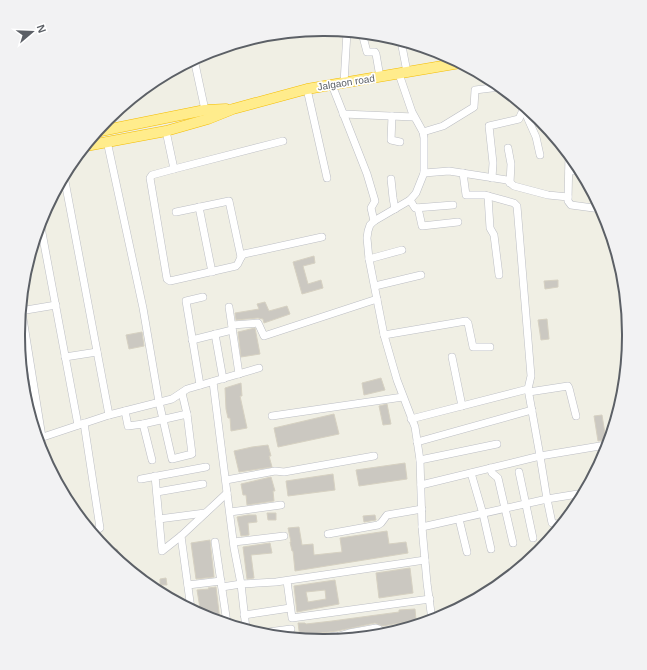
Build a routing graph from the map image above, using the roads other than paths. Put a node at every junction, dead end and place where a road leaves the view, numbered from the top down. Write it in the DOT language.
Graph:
graph roads {
  1 [pos="347,37"];
  2 [pos="364,39"];
  3 [pos="401,47"];
  4 [pos="195,65"];
  5 [pos="452,65"];
  6 [pos="403,73"];
  7 [pos="380,77"];
  8 [pos="344,83"];
  9 [pos="332,85"];
  10 [pos="491,88"];
  11 [pos="307,89"];
  12 [pos="233,109"];
  13 [pos="204,110"];
  14 [pos="522,112"];
  15 [pos="343,114"];
  16 [pos="392,116"];
  17 [pos="414,117"];
  18 [pos="529,119"];
  19 [pos="107,130"];
  20 [pos="166,131"];
  21 [pos="423,132"];
  22 [pos="108,141"];
  23 [pos="283,141"];
  24 [pos="400,142"];
  25 [pos="94,144"];
  26 [pos="508,148"];
  27 [pos="540,155"];
  28 [pos="569,165"];
  29 [pos="174,169"];
  30 [pos="569,172"];
  31 [pos="574,172"];
  32 [pos="424,173"];
  33 [pos="464,173"];
  34 [pos="327,178"];
  35 [pos="492,178"];
  36 [pos="391,179"];
  37 [pos="510,183"];
  38 [pos="66,185"];
  39 [pos="488,196"];
  40 [pos="568,197"];
  41 [pos="410,200"];
  42 [pos="453,205"];
  43 [pos="199,207"];
  44 [pos="418,208"];
  45 [pos="593,208"];
  46 [pos="395,209"];
  47 [pos="176,212"];
  48 [pos="374,221"];
  49 [pos="458,222"];
  50 [pos="43,235"];
  51 [pos="322,237"];
  52 [pos="402,250"];
  53 [pos="241,257"];
  54 [pos="369,259"];
  55 [pos="212,272"];
  56 [pos="420,274"];
  57 [pos="499,275"];
  58 [pos="375,286"];
  59 [pos="203,297"];
  60 [pos="378,299"];
  61 [pos="56,305"];
  62 [pos="229,307"];
  63 [pos="27,309"];
  64 [pos="232,327"];
  65 [pos="215,334"];
  66 [pos="384,335"];
  67 [pos="25,338"];
  68 [pos="192,340"];
  69 [pos="490,347"];
  70 [pos="97,352"];
  71 [pos="65,357"];
  72 [pos="452,357"];
  73 [pos="259,368"];
  74 [pos="239,374"];
  75 [pos="223,379"];
  76 [pos="213,382"];
  77 [pos="200,385"];
  78 [pos="529,391"];
  79 [pos="182,393"];
  80 [pos="403,397"];
  81 [pos="159,402"];
  82 [pos="462,406"];
  83 [pos="532,410"];
  84 [pos="125,411"];
  85 [pos="187,414"];
  86 [pos="109,415"];
  87 [pos="272,416"];
  88 [pos="576,416"];
  89 [pos="37,419"];
  90 [pos="163,419"];
  91 [pos="411,419"];
  92 [pos="81,424"];
  93 [pos="143,424"];
  94 [pos="43,437"];
  95 [pos="417,442"];
  96 [pos="497,444"];
  97 [pos="600,446"];
  98 [pos="374,456"];
  99 [pos="540,456"];
  100 [pos="152,460"];
  101 [pos="420,460"];
  102 [pos="206,467"];
  103 [pos="490,468"];
  104 [pos="519,472"];
  105 [pos="471,473"];
  106 [pos="155,476"];
  107 [pos="141,479"];
  108 [pos="226,480"];
  109 [pos="203,484"];
  110 [pos="421,485"];
  111 [pos="157,492"];
  112 [pos="227,493"];
  113 [pos="576,494"];
  114 [pos="547,499"];
  115 [pos="526,504"];
  116 [pos="281,505"];
  117 [pos="422,509"];
  118 [pos="505,509"];
  119 [pos="230,512"];
  120 [pos="206,513"];
  121 [pos="483,514"];
  122 [pos="159,519"];
  123 [pos="460,519"];
  124 [pos="555,524"];
  125 [pos="422,527"];
  126 [pos="97,530"];
  127 [pos="328,534"];
  128 [pos="181,536"];
  129 [pos="284,536"];
  130 [pos="533,538"];
  131 [pos="215,542"];
  132 [pos="234,542"];
  133 [pos="513,543"];
  134 [pos="491,549"];
  135 [pos="467,552"];
  136 [pos="425,560"];
  137 [pos="287,581"];
  138 [pos="221,584"];
  139 [pos="241,584"];
  140 [pos="188,585"];
  141 [pos="430,599"];
  142 [pos="190,603"];
  143 [pos="290,608"];
  144 [pos="431,613"];
  145 [pos="244,615"];
  146 [pos="226,617"];
  147 [pos="245,623"];
  148 [pos="291,629"];
  149 [pos="281,630"];
  1 -- 8 [label="street"];
  2 -- 7 [label="street"];
  3 -- 6 [label="street"];
  4 -- 13 [label="street"];
  5 -- 6 [label="highway, Jalgaon road"];
  6 -- 7 [label="highway, Jalgaon road"];
  6 -- 17 [label="street"];
  7 -- 8 [label="highway, Jalgaon road"];
  8 -- 9 [label="highway, Jalgaon road"];
  9 -- 11 [label="highway, Jalgaon road"];
  9 -- 15 [label="street"];
  10 -- 21 [label="street"];
  11 -- 12 [label="highway, Jalgaon road"];
  11 -- 34 [label="street"];
  12 -- 13 [label="highway, Jalgaon road"];
  12 -- 20 [label="highway, Jalgaon road"];
  13 -- 19 [label="highway, Jalgaon road"];
  14 -- 35 [label="street"];
  15 -- 16 [label="street"];
  15 -- 48 [label="street"];
  16 -- 17 [label="street"];
  16 -- 24 [label="street"];
  17 -- 21 [label="street"];
  18 -- 27 [label="street"];
  20 -- 22 [label="highway, Jalgaon road"];
  20 -- 29 [label="street"];
  21 -- 32 [label="street"];
  22 -- 25 [label="highway, Jalgaon road"];
  22 -- 81 [label="street"];
  23 -- 29 [label="street"];
  26 -- 37 [label="street"];
  28 -- 30 [label="street"];
  29 -- 55 [label="street"];
  30 -- 31 [label="street"];
  30 -- 40 [label="street"];
  32 -- 33 [label="street"];
  32 -- 41 [label="street"];
  33 -- 35 [label="street"];
  33 -- 39 [label="street"];
  35 -- 37 [label="street"];
  36 -- 46 [label="street"];
  37 -- 40 [label="street"];
  38 -- 70 [label="street"];
  39 -- 57 [label="street"];
  39 -- 78 [label="street"];
  40 -- 45 [label="street"];
  41 -- 44 [label="street"];
  41 -- 46 [label="street"];
  42 -- 44 [label="street"];
  43 -- 47 [label="street"];
  43 -- 53 [label="street"];
  43 -- 55 [label="street"];
  44 -- 49 [label="street"];
  46 -- 48 [label="street"];
  48 -- 54 [label="street"];
  50 -- 61 [label="street"];
  51 -- 53 [label="street"];
  52 -- 54 [label="street"];
  53 -- 55 [label="street"];
  54 -- 58 [label="street"];
  56 -- 58 [label="street"];
  58 -- 60 [label="street"];
  59 -- 68 [label="street"];
  60 -- 64 [label="street"];
  60 -- 66 [label="street"];
  61 -- 63 [label="street"];
  61 -- 71 [label="street"];
  62 -- 64 [label="street"];
  64 -- 65 [label="street"];
  64 -- 74 [label="street"];
  65 -- 68 [label="street"];
  65 -- 75 [label="street"];
  66 -- 69 [label="street"];
  66 -- 80 [label="street"];
  67 -- 89 [label="street"];
  68 -- 77 [label="street"];
  70 -- 71 [label="street"];
  70 -- 86 [label="street"];
  71 -- 92 [label="street"];
  72 -- 82 [label="street"];
  73 -- 74 [label="street"];
  74 -- 75 [label="street"];
  75 -- 76 [label="street"];
  76 -- 77 [label="street"];
  76 -- 108 [label="street"];
  77 -- 79 [label="street"];
  78 -- 82 [label="street"];
  78 -- 83 [label="street"];
  78 -- 88 [label="street"];
  79 -- 81 [label="street"];
  79 -- 85 [label="street"];
  80 -- 87 [label="street"];
  80 -- 91 [label="street"];
  81 -- 84 [label="street"];
  81 -- 90 [label="street"];
  82 -- 91 [label="street"];
  83 -- 95 [label="street"];
  83 -- 99 [label="street"];
  84 -- 86 [label="street"];
  84 -- 93 [label="street"];
  85 -- 90 [label="street"];
  85 -- 90 [label="street"];
  86 -- 92 [label="street"];
  90 -- 93 [label="street"];
  91 -- 95 [label="street"];
  92 -- 94 [label="street"];
  92 -- 126 [label="street"];
  93 -- 100 [label="street"];
  95 -- 101 [label="street"];
  96 -- 101 [label="street"];
  97 -- 99 [label="street"];
  98 -- 108 [label="street"];
  99 -- 103 [label="street"];
  99 -- 114 [label="street"];
  101 -- 110 [label="street"];
  102 -- 106 [label="street"];
  103 -- 105 [label="street"];
  103 -- 118 [label="street"];
  104 -- 115 [label="street"];
  105 -- 110 [label="street"];
  105 -- 121 [label="street"];
  106 -- 107 [label="street"];
  106 -- 111 [label="street"];
  108 -- 112 [label="street"];
  109 -- 111 [label="street"];
  110 -- 117 [label="street"];
  111 -- 122 [label="street"];
  112 -- 119 [label="street"];
  112 -- 120 [label="street"];
  113 -- 114 [label="street"];
  114 -- 115 [label="street"];
  114 -- 124 [label="street"];
  115 -- 118 [label="street"];
  115 -- 130 [label="street"];
  116 -- 119 [label="street"];
  117 -- 125 [label="street"];
  117 -- 127 [label="street"];
  118 -- 121 [label="street"];
  118 -- 133 [label="street"];
  119 -- 132 [label="street"];
  120 -- 122 [label="street"];
  120 -- 128 [label="street"];
  121 -- 123 [label="street"];
  121 -- 134 [label="street"];
  122 -- 128 [label="street"];
  123 -- 125 [label="street"];
  123 -- 135 [label="street"];
  125 -- 136 [label="street"];
  128 -- 140 [label="street"];
  129 -- 132 [label="street"];
  131 -- 138 [label="street"];
  132 -- 139 [label="street"];
  136 -- 137 [label="street"];
  136 -- 141 [label="street"];
  137 -- 139 [label="street"];
  137 -- 143 [label="street"];
  138 -- 139 [label="street"];
  138 -- 140 [label="street"];
  138 -- 146 [label="street"];
  139 -- 145 [label="street"];
  140 -- 142 [label="street"];
  141 -- 143 [label="street"];
  141 -- 144 [label="street"];
  143 -- 145 [label="street"];
  145 -- 147 [label="street"];
  148 -- 149 [label="street"];
}
